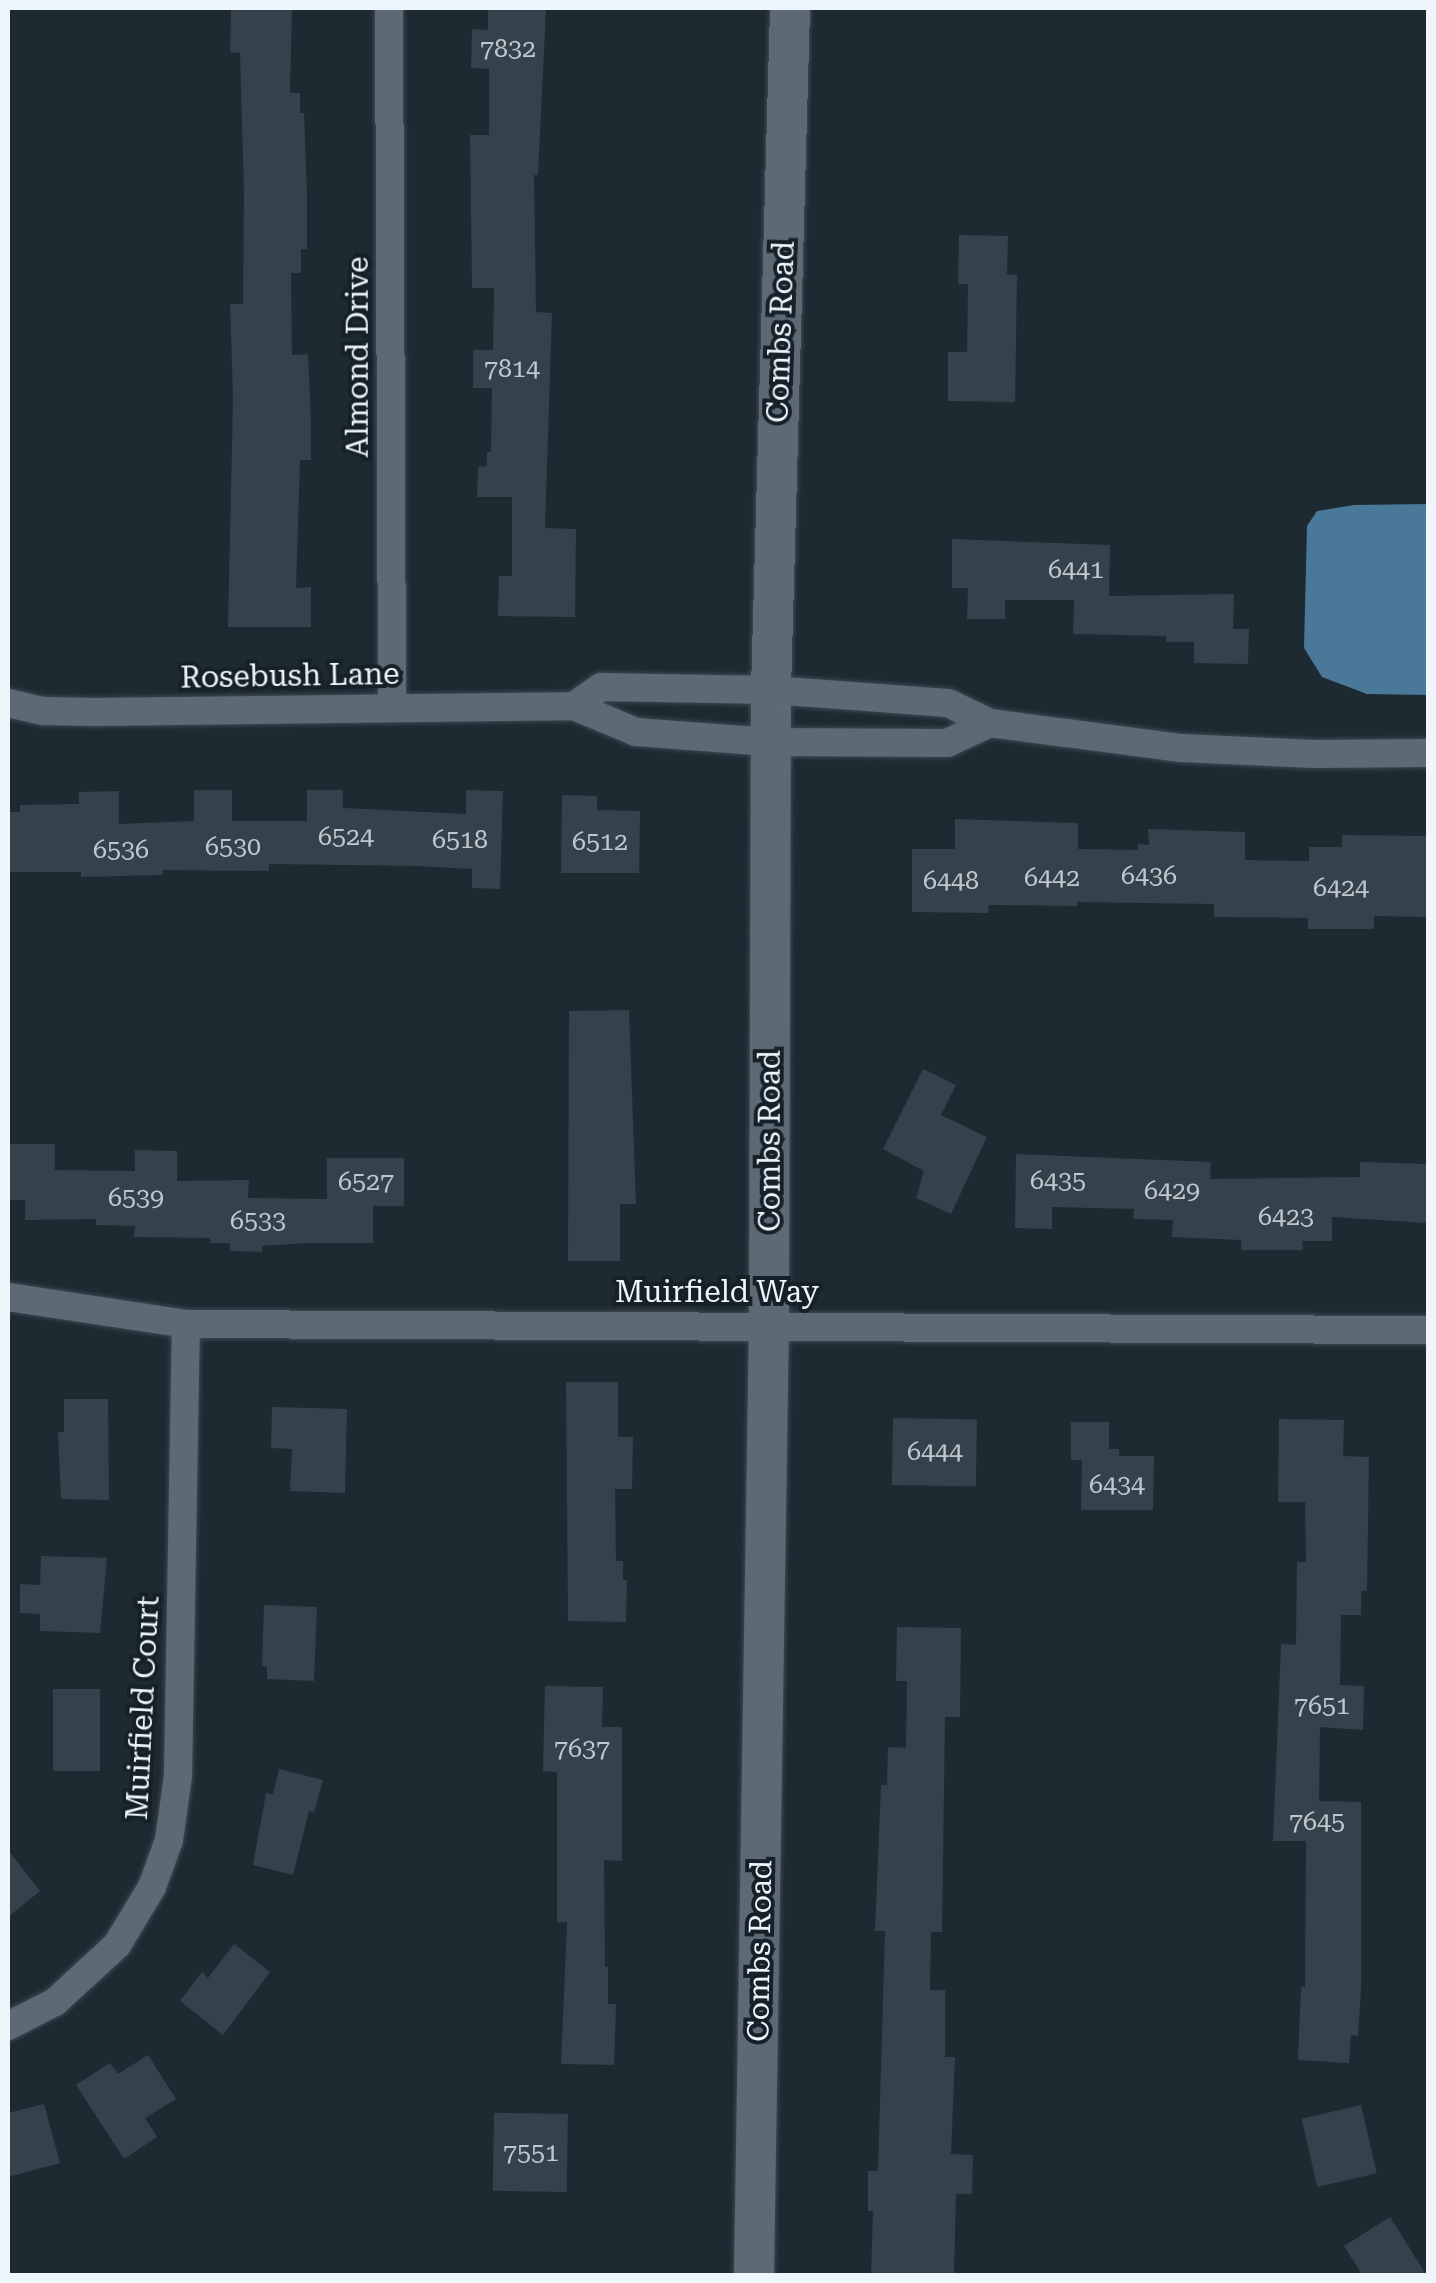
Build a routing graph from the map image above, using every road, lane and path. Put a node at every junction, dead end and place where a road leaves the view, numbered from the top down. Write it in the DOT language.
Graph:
graph roads {
  1 [pos="389,8"];
  2 [pos="790,8"];
  3 [pos="771,690"];
  4 [pos="8,703"];
  5 [pos="574,706"];
  6 [pos="392,707"];
  7 [pos="990,723"];
  8 [pos="770,742"];
  9 [pos="1428,753"];
  10 [pos="8,1298"];
  11 [pos="186,1324"];
  12 [pos="770,1324"];
  13 [pos="1428,1330"];
  14 [pos="8,2026"];
  15 [pos="754,2276"];
  1 -- 6 [label="street, Almond Drive"];
  2 -- 3 [label="street, Combs Road"];
  3 -- 5 [label="street, Rosebush Lane"];
  3 -- 7 [label="street, Rosebush Lane"];
  3 -- 8 [label="street, Combs Road"];
  4 -- 6 [label="street, Rosebush Lane"];
  5 -- 6 [label="street, Rosebush Lane"];
  5 -- 8 [label="street, Rosebush Lane"];
  7 -- 8 [label="street, Rosebush Lane"];
  7 -- 9 [label="street"];
  8 -- 12 [label="street, Combs Road"];
  10 -- 11 [label="street, Muirfield Way"];
  11 -- 12 [label="street, Muirfield Way"];
  11 -- 14 [label="street, Muirfield Court"];
  12 -- 13 [label="street, Muirfield Way"];
  12 -- 15 [label="street, Combs Road"];
}
